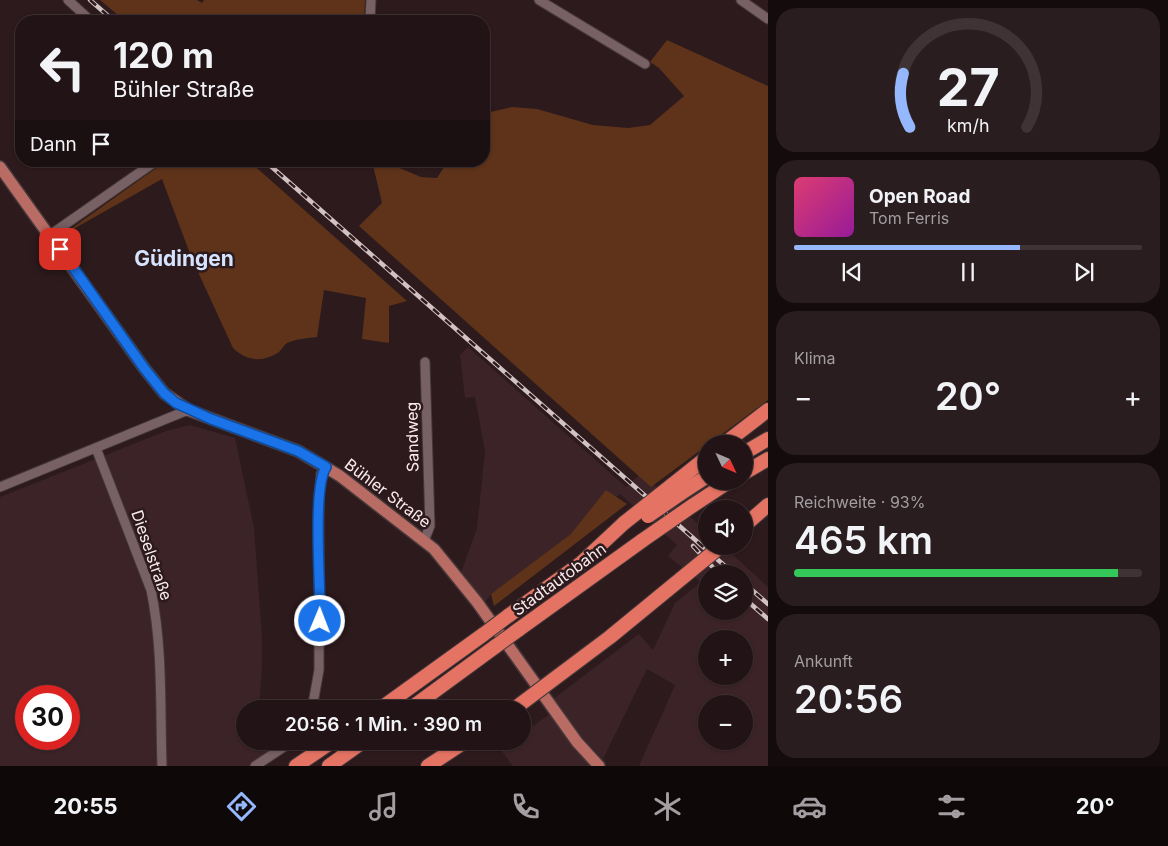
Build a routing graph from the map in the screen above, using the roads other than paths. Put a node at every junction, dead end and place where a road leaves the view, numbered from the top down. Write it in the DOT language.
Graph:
graph roads {
  1 [pos="68,0"];
  2 [pos="371,0"];
  3 [pos="539,0"];
  4 [pos="741,0"];
  5 [pos="84,15"];
  6 [pos="370,15"];
  7 [pos="768,19"];
  8 [pos="645,64"];
  9 [pos="0,167"];
  10 [pos="147,167"];
  11 [pos="50,235"];
  12 [pos="425,362"];
  13 [pos="188,410"];
  14 [pos="768,410"];
  15 [pos="736,435"];
  16 [pos="768,439"];
  17 [pos="96,448"];
  18 [pos="753,448"];
  19 [pos="768,459"];
  20 [pos="326,467"];
  21 [pos="698,467"];
  22 [pos="753,468"];
  23 [pos="698,480"];
  24 [pos="1,484"];
  25 [pos="676,490"];
  26 [pos="716,490"];
  27 [pos="768,505"];
  28 [pos="753,518"];
  29 [pos="424,541"];
  30 [pos="709,555"];
  31 [pos="314,700"];
  32 [pos="392,700"];
  33 [pos="422,700"];
  34 [pos="526,700"];
  35 [pos="279,750"];
  36 [pos="320,750"];
  37 [pos="351,750"];
  38 [pos="452,750"];
  39 [pos="162,766"];
  40 [pos="255,766"];
  41 [pos="296,766"];
  42 [pos="328,766"];
  43 [pos="428,766"];
  44 [pos="599,766"];
  1 -- 5 [label="street"];
  2 -- 6 [label="street"];
  3 -- 8 [label="street"];
  4 -- 7 [label="street"];
  9 -- 11 [label="main road, Bühler Straße"];
  10 -- 11 [label="street"];
  11 -- 13 [label="main road, Bühler Straße"];
  12 -- 29 [label="street, Sandweg"];
  13 -- 17 [label="street"];
  13 -- 20 [label="main road, Bühler Straße"];
  14 -- 15 [label="highway"];
  16 -- 18 [label="highway"];
  17 -- 24 [label="street"];
  17 -- 39 [label="street, Dieselstraße"];
  19 -- 22 [label="highway"];
  20 -- 29 [label="main road, Bühler Straße"];
  20 -- 31 [label="street"];
  21 -- 25 [label="highway"];
  23 -- 25 [label="highway, Stadtautobahn"];
  25 -- 32 [label="highway, Stadtautobahn, bridge"];
  26 -- 33 [label="highway, Stadtautobahn, bridge"];
  27 -- 28 [label="highway"];
  29 -- 44 [label="main road, Bühler Straße"];
  30 -- 34 [label="highway, bridge"];
  35 -- 40 [label="street"];
  36 -- 41 [label="highway"];
  37 -- 42 [label="highway"];
  38 -- 43 [label="highway"];
}
